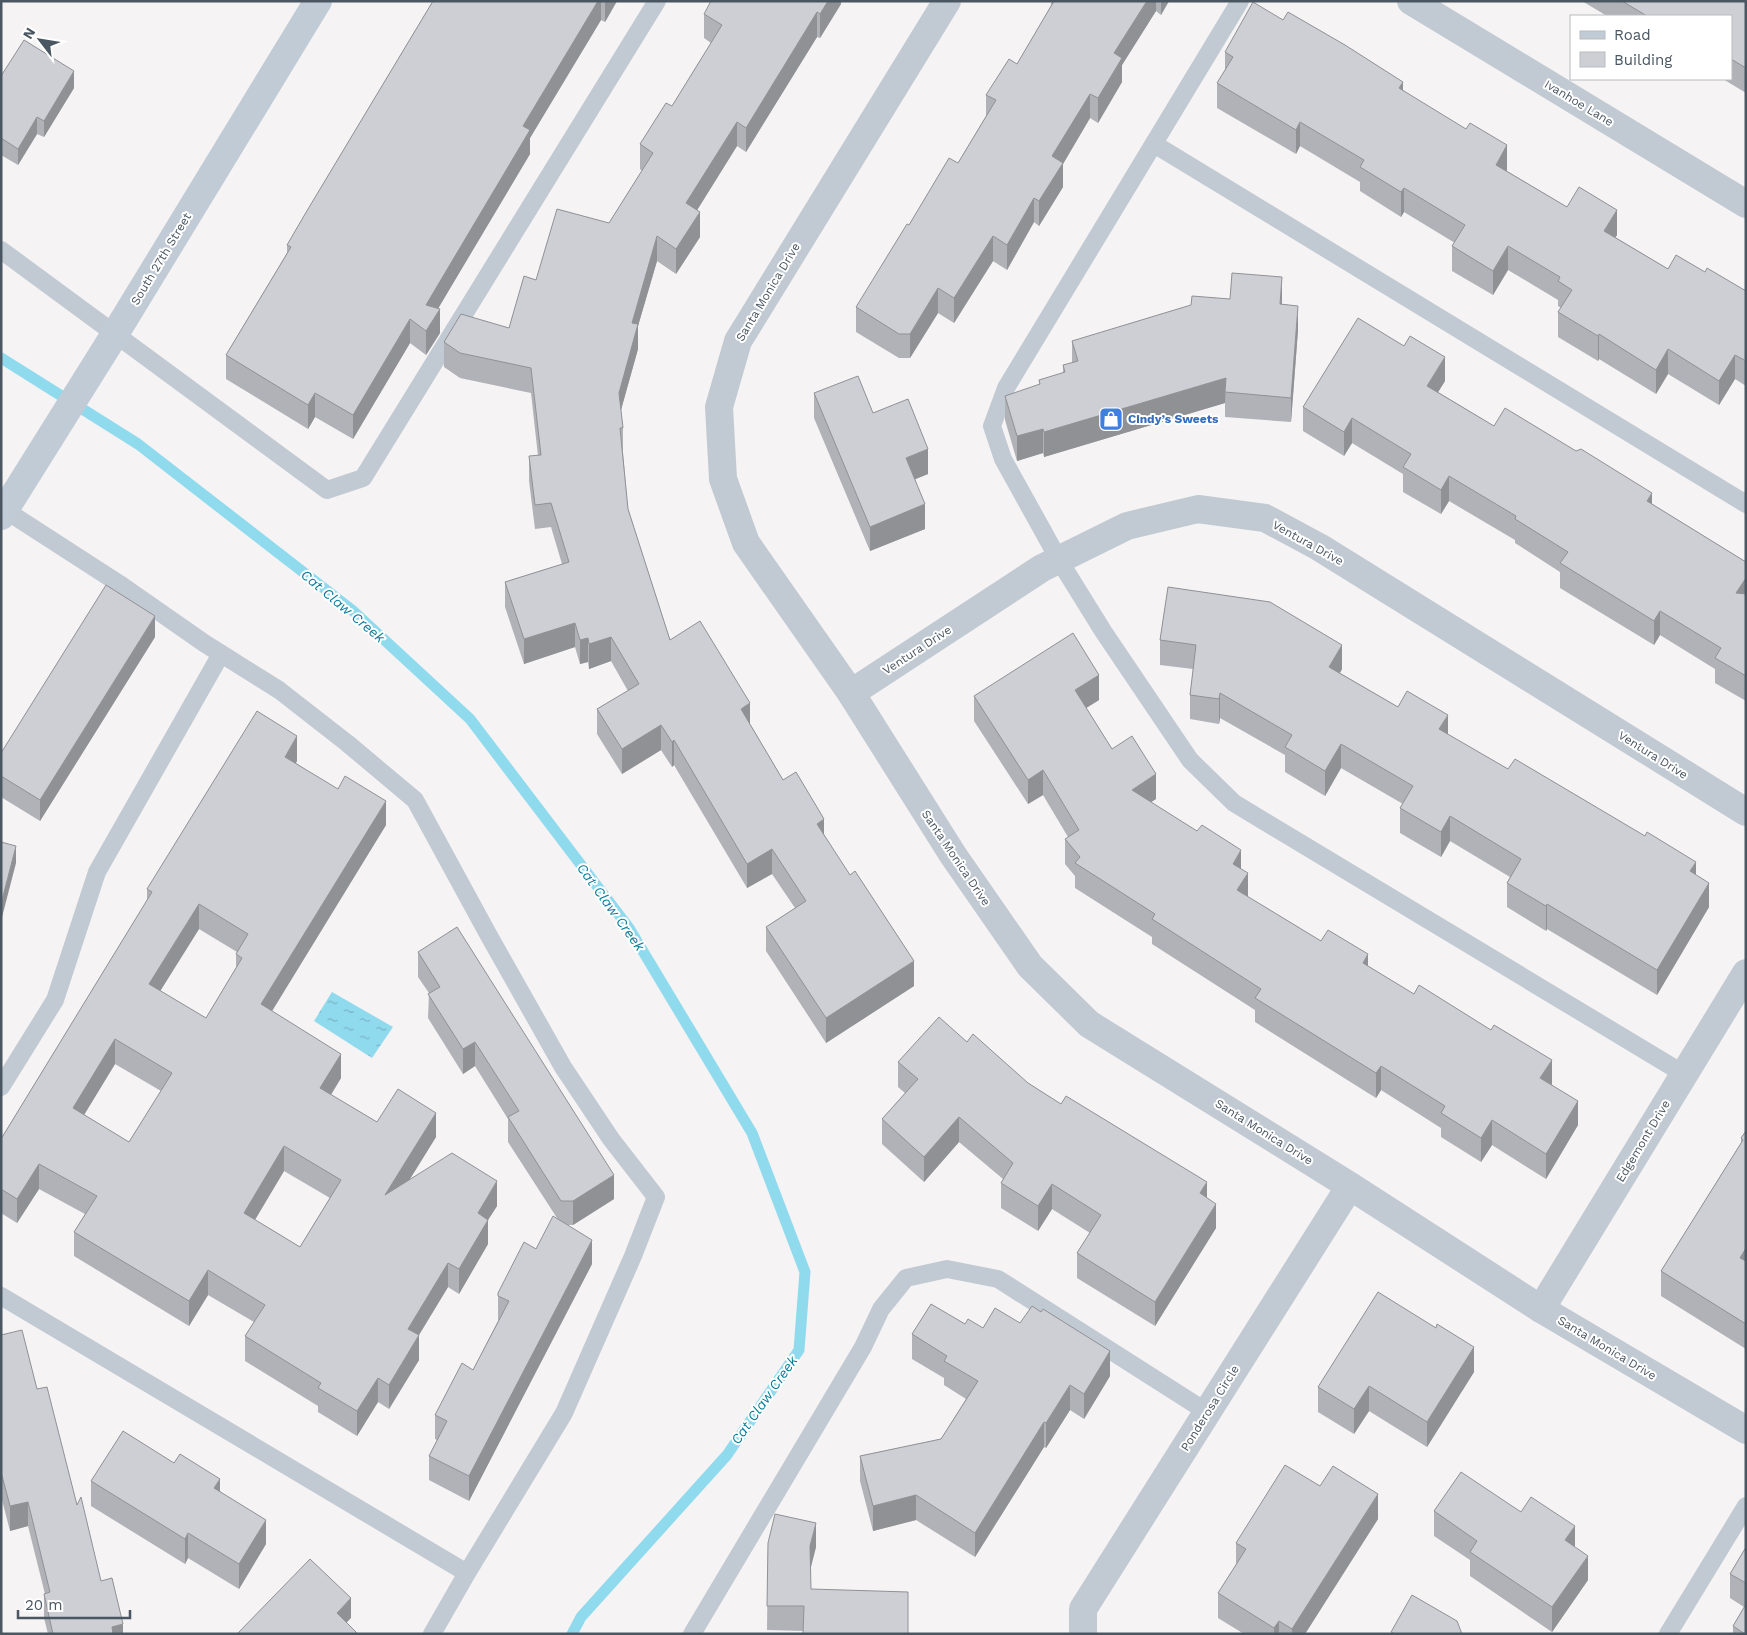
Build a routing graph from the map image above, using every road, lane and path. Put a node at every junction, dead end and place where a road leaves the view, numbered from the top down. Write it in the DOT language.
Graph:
graph roads {
  1 [pos="318,1"];
  2 [pos="657,1"];
  3 [pos="947,1"];
  4 [pos="1240,1"];
  5 [pos="1411,1"];
  6 [pos="1154,144"];
  7 [pos="1746,204"];
  8 [pos="1,250"];
  9 [pos="115,334"];
  10 [pos="1746,504"];
  11 [pos="3,513"];
  12 [pos="1060,560"];
  13 [pos="220,654"];
  14 [pos="851,693"];
  15 [pos="1746,812"];
  16 [pos="1746,973"];
  17 [pos="1684,1074"];
  18 [pos="1,1087"];
  19 [pos="1350,1186"];
  20 [pos="1,1296"];
  21 [pos="1541,1309"];
  22 [pos="1207,1412"];
  23 [pos="1746,1430"];
  24 [pos="1746,1506"];
  25 [pos="466,1573"];
  26 [pos="432,1634"];
  27 [pos="692,1634"];
  28 [pos="1083,1634"];
  29 [pos="1668,1634"];
  1 -- 9 [label="main road, South 27th Street"];
  2 -- 9 [label="lane"];
  3 -- 14 [label="street, Santa Monica Drive"];
  4 -- 6 [label="lane"];
  5 -- 7 [label="street, Ivanhoe Lane"];
  6 -- 10 [label="lane"];
  6 -- 12 [label="lane"];
  8 -- 9 [label="lane"];
  9 -- 11 [label="main road, South 27th Street"];
  11 -- 13 [label="lane"];
  12 -- 14 [label="street, Ventura Drive"];
  12 -- 15 [label="street, Ventura Drive"];
  12 -- 17 [label="lane"];
  13 -- 18 [label="lane"];
  13 -- 25 [label="lane"];
  14 -- 19 [label="street, Santa Monica Drive"];
  16 -- 17 [label="street, Edgemont Drive"];
  17 -- 21 [label="street, Edgemont Drive"];
  19 -- 21 [label="street, Santa Monica Drive"];
  19 -- 22 [label="street, Ponderosa Circle"];
  20 -- 25 [label="lane"];
  21 -- 23 [label="street, Santa Monica Drive"];
  22 -- 27 [label="lane"];
  22 -- 28 [label="street, Ponderosa Circle"];
  24 -- 29 [label="lane"];
  25 -- 26 [label="lane"];
}
